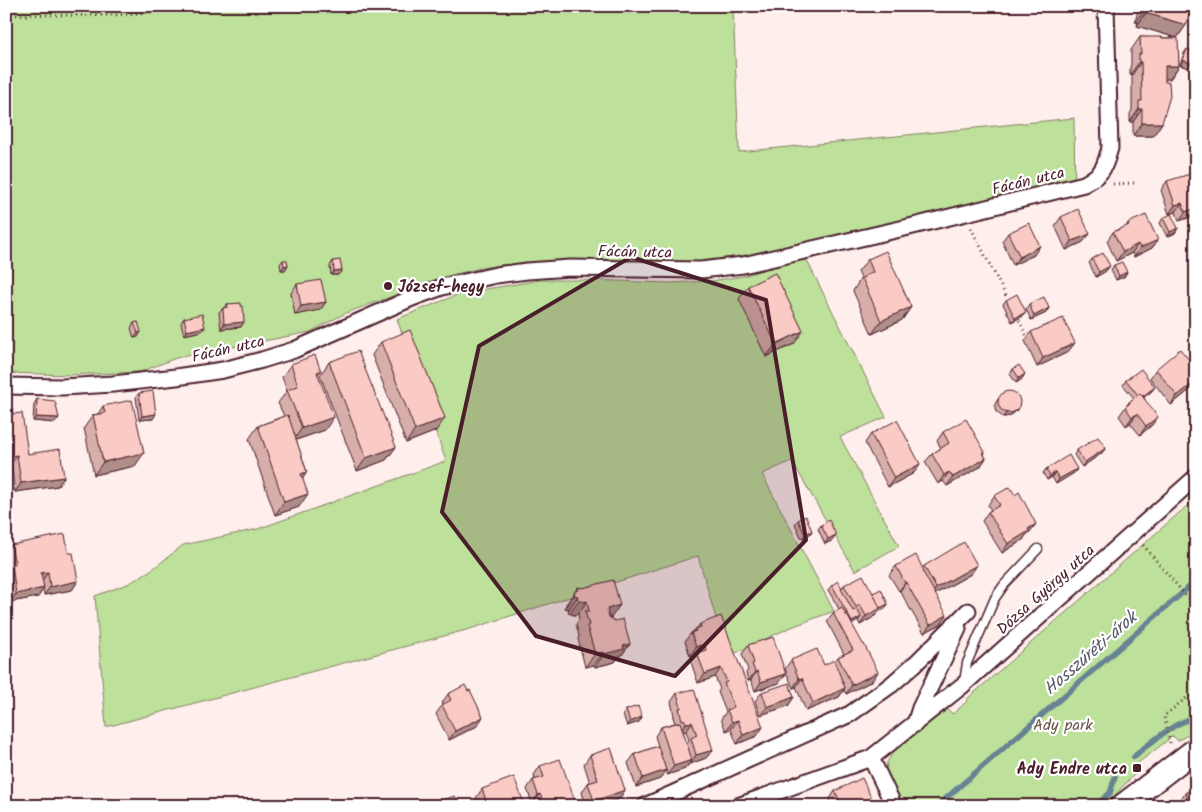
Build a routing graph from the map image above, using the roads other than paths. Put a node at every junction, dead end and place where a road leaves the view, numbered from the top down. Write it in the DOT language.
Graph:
graph roads {
  1 [pos="1106,6"];
  2 [pos="6,386"];
  3 [pos="1196,477"];
  4 [pos="1038,549"];
  5 [pos="968,611"];
  6 [pos="954,624"];
  7 [pos="963,685"];
  8 [pos="915,724"];
  9 [pos="1196,749"];
  10 [pos="871,758"];
  11 [pos="645,806"];
  12 [pos="738,806"];
  13 [pos="894,806"];
  14 [pos="1122,806"];
  1 -- 2 [label="street, Fácán utca"];
  3 -- 7 [label="street, Dózsa György utca"];
  4 -- 7 [label="lane"];
  5 -- 6 [label="street"];
  6 -- 8 [label="street"];
  6 -- 11 [label="street"];
  7 -- 8 [label="street, Dózsa György utca"];
  8 -- 10 [label="street, Dózsa György utca"];
  9 -- 14 [label="main road"];
  10 -- 12 [label="street, Dózsa György utca"];
  10 -- 13 [label="street"];
}
